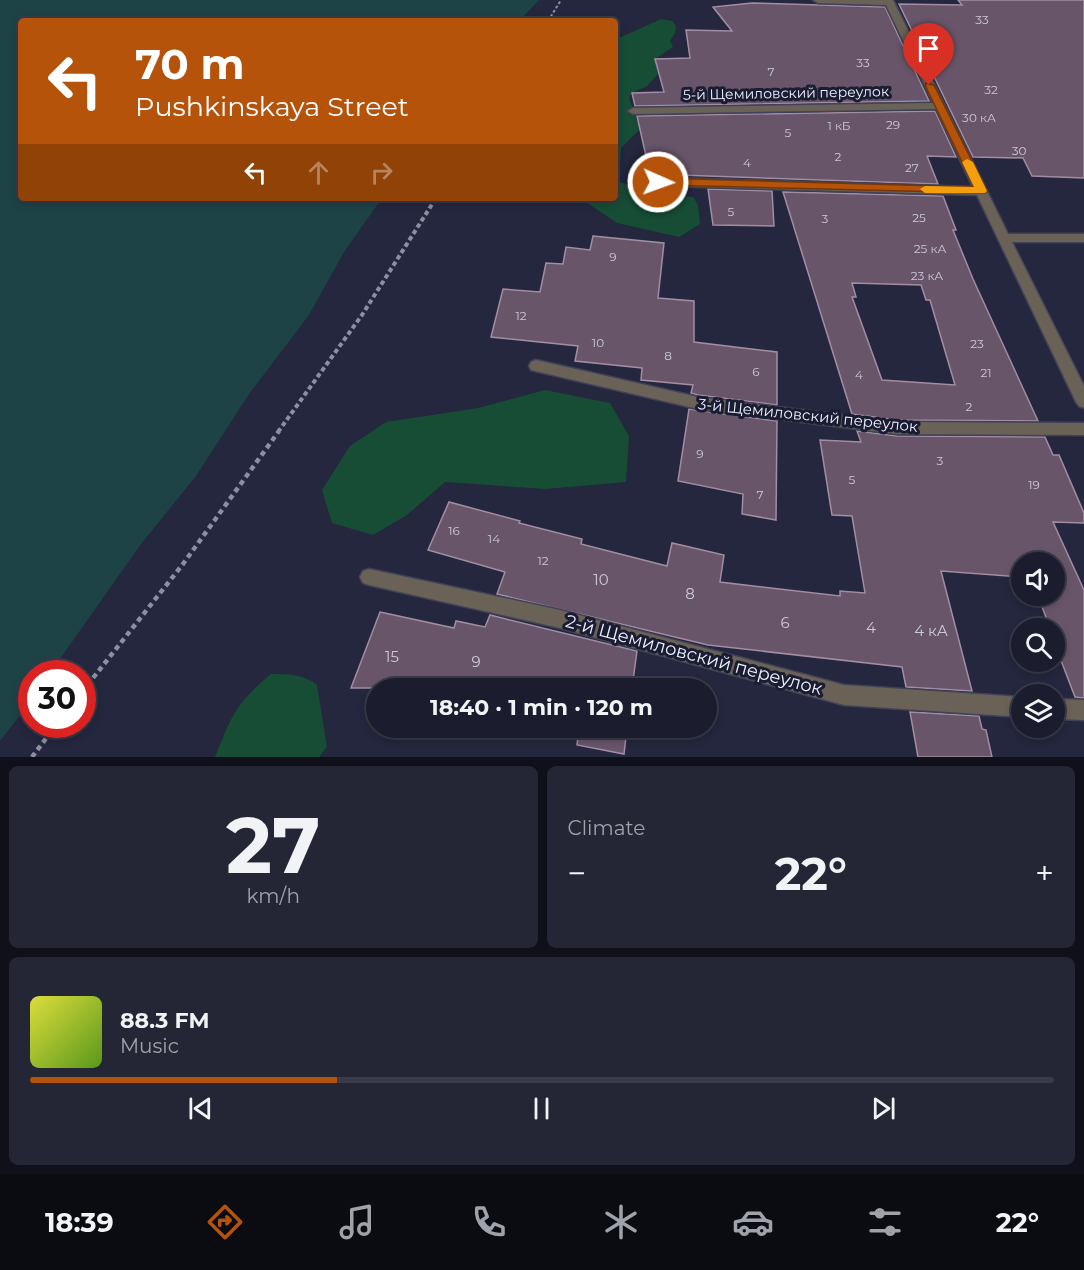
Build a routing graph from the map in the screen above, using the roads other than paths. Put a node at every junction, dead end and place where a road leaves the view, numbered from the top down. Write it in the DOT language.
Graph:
graph roads {
  1 [pos="818,0"];
  2 [pos="889,1"];
  3 [pos="940,106"];
  4 [pos="633,111"];
  5 [pos="635,181"];
  6 [pos="981,191"];
  7 [pos="1004,238"];
  8 [pos="1084,238"];
  9 [pos="536,366"];
  10 [pos="1084,402"];
  11 [pos="1084,429"];
  12 [pos="369,578"];
  13 [pos="1011,706"];
  14 [pos="1065,709"];
  15 [pos="1084,710"];
  1 -- 2 [label="street"];
  2 -- 3 [label="street"];
  3 -- 4 [label="street, 5-й Щемиловский переулок"];
  3 -- 6 [label="street"];
  5 -- 6 [label="street"];
  6 -- 7 [label="street"];
  7 -- 8 [label="street"];
  7 -- 10 [label="street"];
  9 -- 11 [label="street, 3-й Щемиловский переулок"];
  12 -- 13 [label="street, 2-й Щемиловский переулок"];
  14 -- 15 [label="street"];
}
